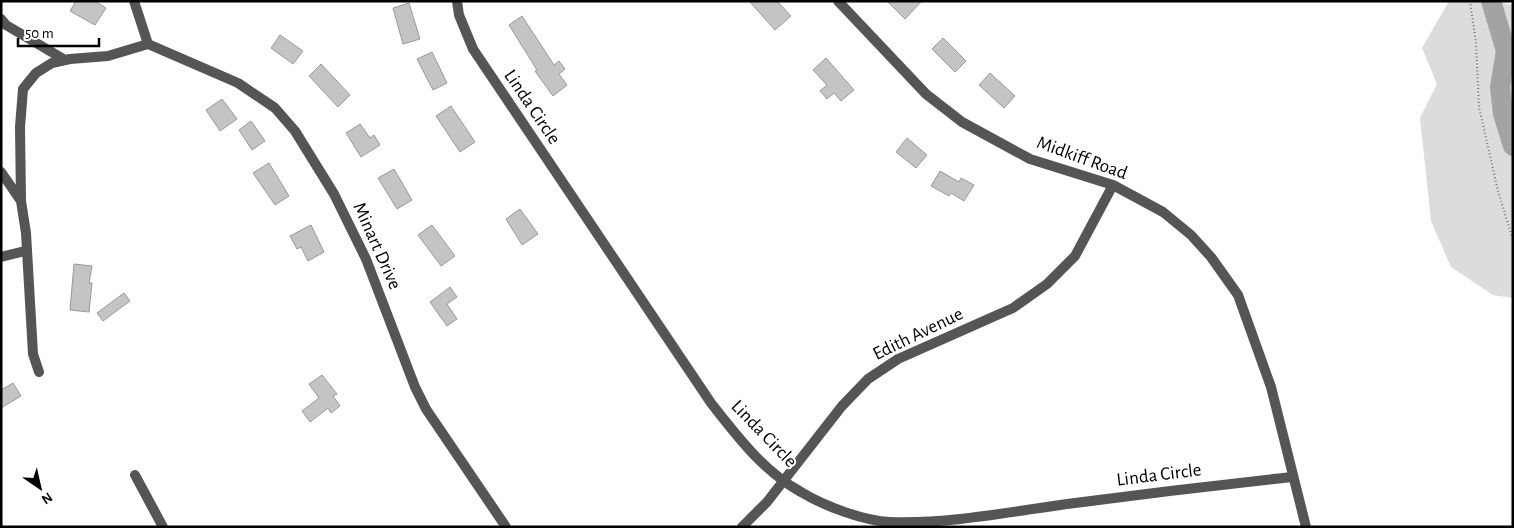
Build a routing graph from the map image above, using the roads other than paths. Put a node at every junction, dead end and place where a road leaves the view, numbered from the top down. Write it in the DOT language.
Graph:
graph roads {
  1 [pos="134,1"];
  2 [pos="457,1"];
  3 [pos="838,1"];
  4 [pos="1,20"];
  5 [pos="148,44"];
  6 [pos="65,60"];
  7 [pos="1,172"];
  8 [pos="1113,185"];
  9 [pos="21,201"];
  10 [pos="26,251"];
  11 [pos="1,257"];
  12 [pos="39,372"];
  13 [pos="135,475"];
  14 [pos="1292,477"];
  15 [pos="783,482"];
  16 [pos="163,527"];
  17 [pos="506,527"];
  18 [pos="742,527"];
  19 [pos="1306,527"];
  1 -- 5 [label="street"];
  2 -- 15 [label="street, Linda Circle"];
  3 -- 8 [label="street, Midkiff Road"];
  4 -- 6 [label="street"];
  5 -- 6 [label="street"];
  5 -- 17 [label="street, Minart Drive"];
  6 -- 9 [label="street"];
  7 -- 9 [label="street"];
  8 -- 14 [label="street, Midkiff Road"];
  8 -- 15 [label="street, Edith Avenue"];
  9 -- 10 [label="street"];
  10 -- 11 [label="street"];
  10 -- 12 [label="street"];
  13 -- 16 [label="street"];
  14 -- 15 [label="street, Linda Circle"];
  14 -- 19 [label="street, Midkiff Road"];
  15 -- 18 [label="street, Edith Avenue"];
}
